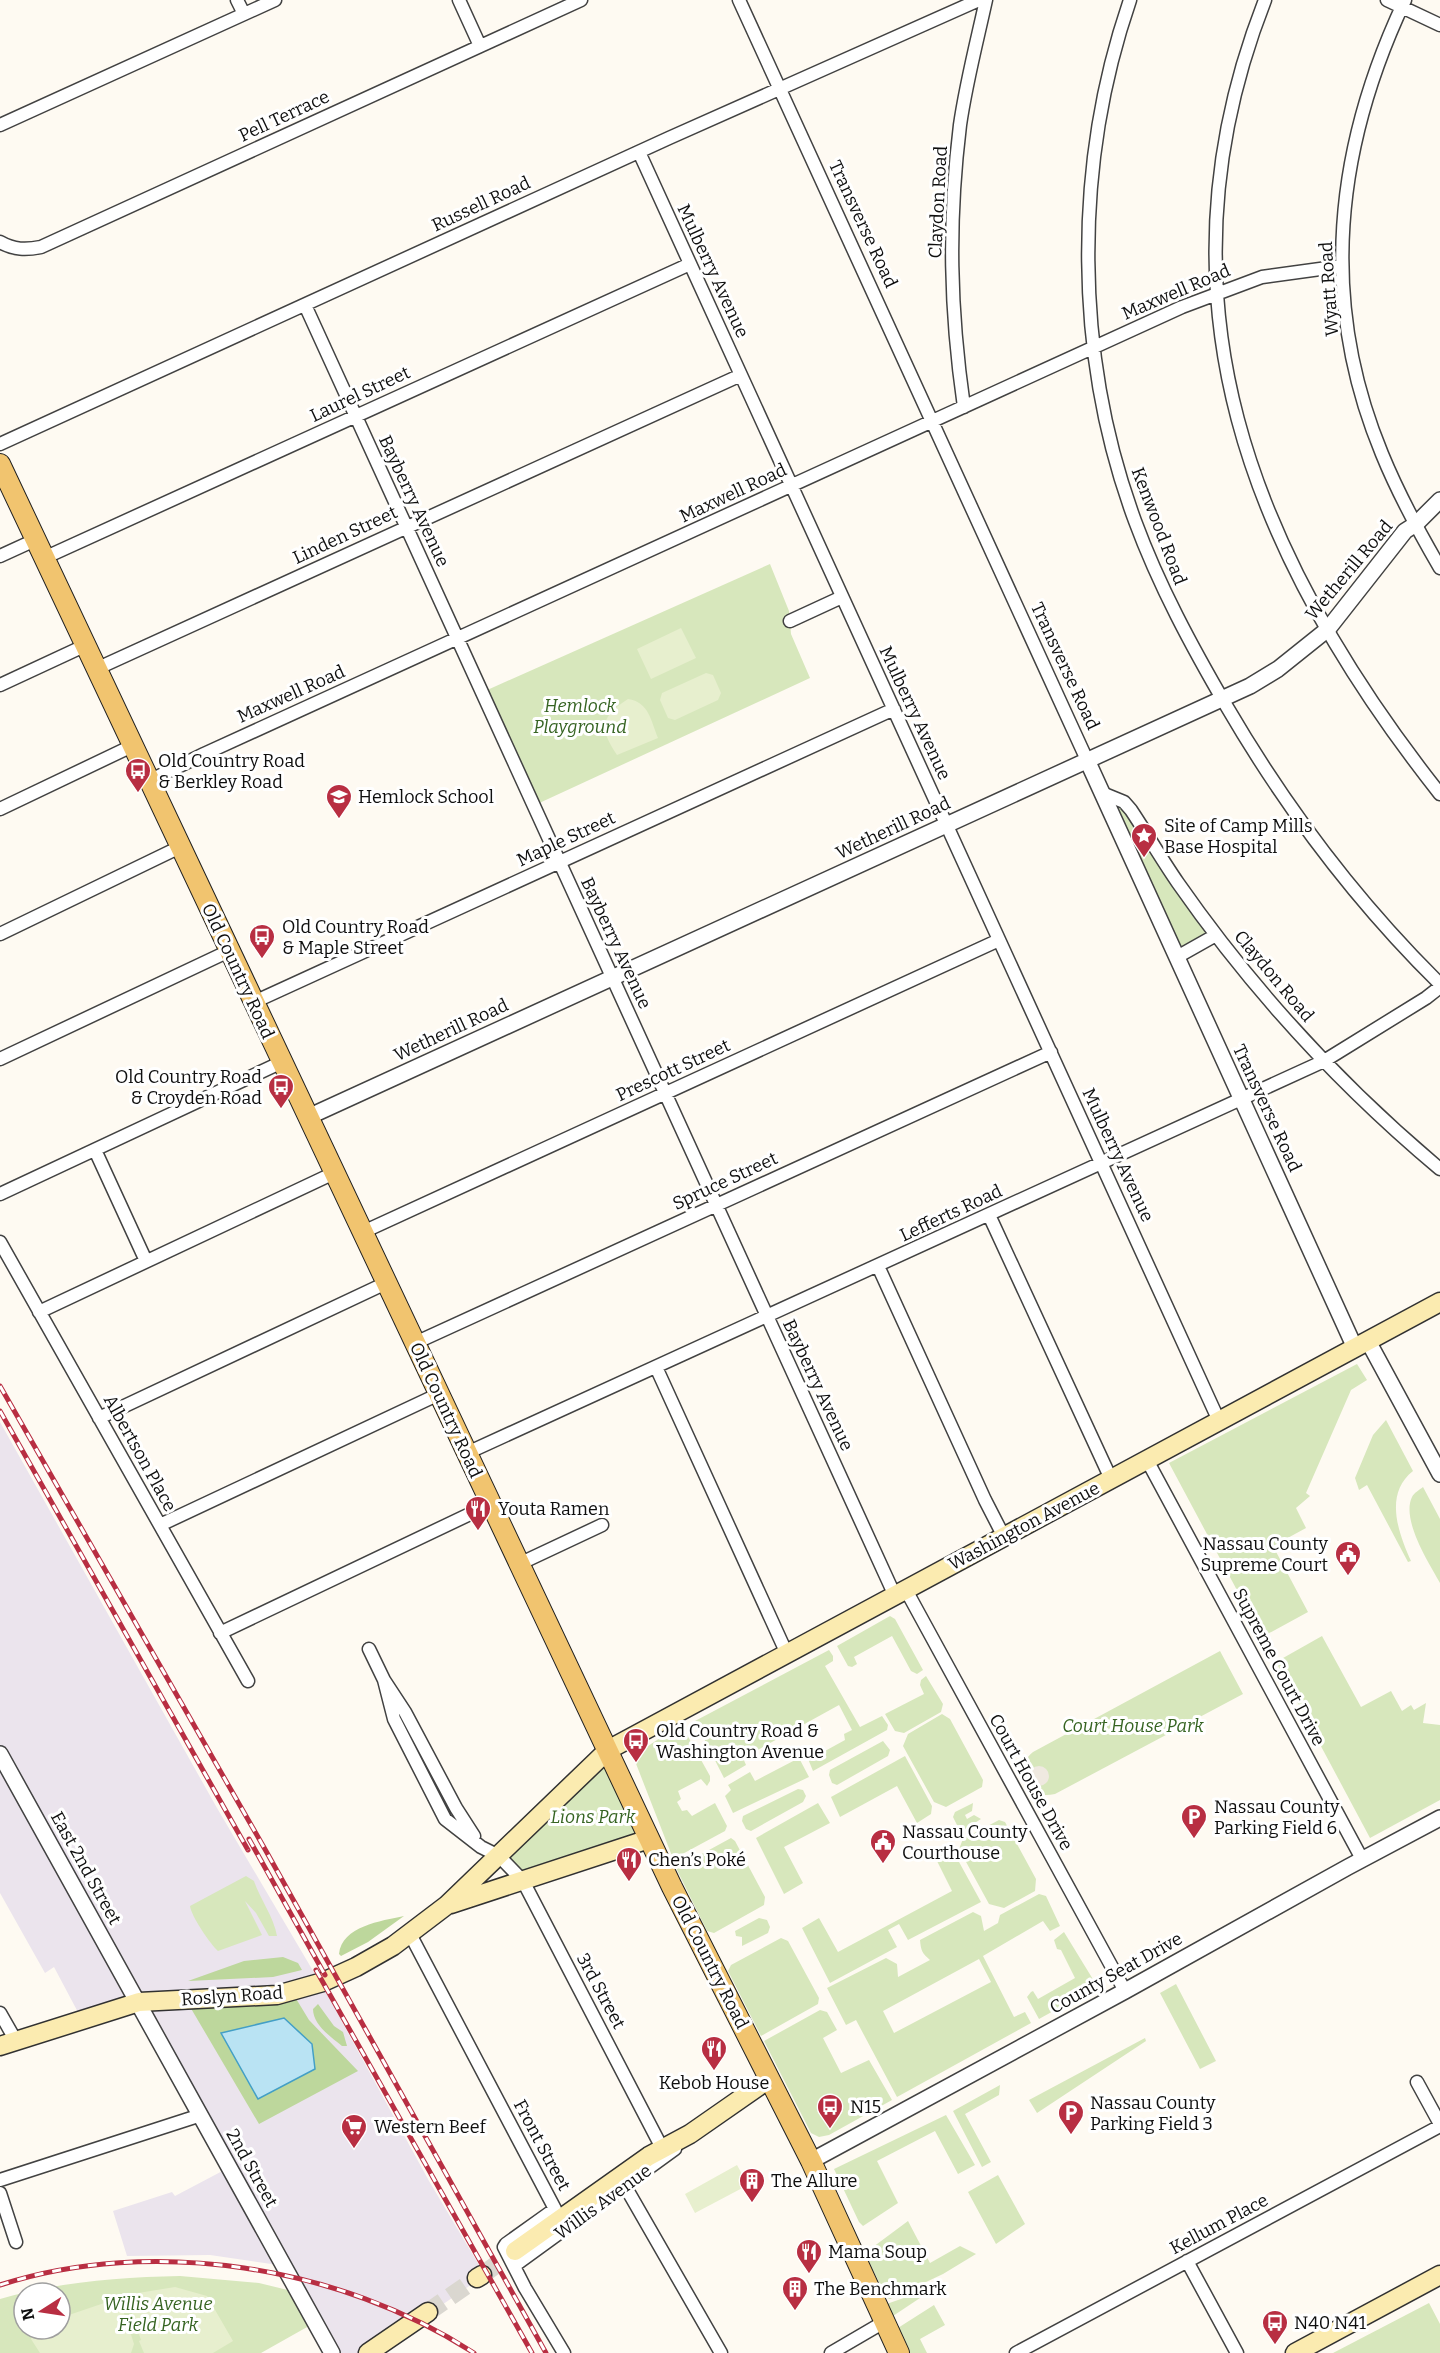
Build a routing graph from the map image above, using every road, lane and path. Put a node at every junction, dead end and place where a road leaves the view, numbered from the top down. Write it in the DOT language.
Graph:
graph roads {
  1 [pos="237,0"];
  2 [pos="275,0"];
  3 [pos="459,0"];
  4 [pos="581,0"];
  5 [pos="739,0"];
  6 [pos="979,0"];
  7 [pos="986,0"];
  8 [pos="1130,0"];
  9 [pos="1266,0"];
  10 [pos="1387,0"];
  11 [pos="1403,4"];
  12 [pos="244,14"];
  13 [pos="1440,25"];
  14 [pos="480,46"];
  15 [pos="780,88"];
  16 [pos="0,125"];
  17 [pos="639,152"];
  18 [pos="0,242"];
  19 [pos="690,264"];
  20 [pos="1342,266"];
  21 [pos="1217,293"];
  22 [pos="304,305"];
  23 [pos="1094,348"];
  24 [pos="741,375"];
  25 [pos="964,407"];
  26 [pos="355,416"];
  27 [pos="932,422"];
  28 [pos="0,444"];
  29 [pos="0,464"];
  30 [pos="792,486"];
  31 [pos="1440,500"];
  32 [pos="1416,524"];
  33 [pos="406,527"];
  34 [pos="35,540"];
  35 [pos="0,556"];
  36 [pos="44,558"];
  37 [pos="1440,568"];
  38 [pos="842,597"];
  39 [pos="790,621"];
  40 [pos="1328,628"];
  41 [pos="457,639"];
  42 [pos="84,646"];
  43 [pos="96,669"];
  44 [pos="0,685"];
  45 [pos="1222,698"];
  46 [pos="894,709"];
  47 [pos="132,746"];
  48 [pos="1087,760"];
  49 [pos="149,781"];
  50 [pos="1102,793"];
  51 [pos="1440,794"];
  52 [pos="0,809"];
  53 [pos="946,825"];
  54 [pos="180,847"];
  55 [pos="559,862"];
  56 [pos="0,934"];
  57 [pos="1216,935"];
  58 [pos="999,940"];
  59 [pos="229,951"];
  60 [pos="1177,957"];
  61 [pos="612,978"];
  62 [pos="1440,985"];
  63 [pos="254,1002"];
  64 [pos="1050,1052"];
  65 [pos="0,1059"];
  66 [pos="1324,1061"];
  67 [pos="282,1062"];
  68 [pos="665,1093"];
  69 [pos="1242,1099"];
  70 [pos="308,1117"];
  71 [pos="95,1150"];
  72 [pos="1102,1164"];
  73 [pos="1440,1169"];
  74 [pos="334,1173"];
  75 [pos="0,1194"];
  76 [pos="716,1205"];
  77 [pos="989,1215"];
  78 [pos="363,1232"];
  79 [pos="0,1242"];
  80 [pos="146,1261"];
  81 [pos="879,1266"];
  82 [pos="387,1283"];
  83 [pos="1440,1302"];
  84 [pos="39,1312"];
  85 [pos="768,1317"];
  86 [pos="415,1343"];
  87 [pos="1362,1344"];
  88 [pos="656,1367"];
  89 [pos="439,1394"];
  90 [pos="99,1418"];
  91 [pos="1219,1421"];
  92 [pos="467,1453"];
  93 [pos="1147,1460"];
  94 [pos="1440,1474"];
  95 [pos="1111,1479"];
  96 [pos="491,1504"];
  97 [pos="160,1525"];
  98 [pos="602,1525"];
  99 [pos="1004,1537"];
  100 [pos="519,1564"];
  101 [pos="901,1593"];
  102 [pos="220,1633"];
  103 [pos="369,1649"];
  104 [pos="787,1654"];
  105 [pos="248,1682"];
  106 [pos="608,1750"];
  107 [pos="0,1754"];
  108 [pos="1440,1818"];
  109 [pos="649,1839"];
  110 [pos="499,1856"];
  111 [pos="1362,1859"];
  112 [pos="523,1881"];
  113 [pos="447,1905"];
  114 [pos="410,1934"];
  115 [pos="1125,1991"];
  116 [pos="138,2002"];
  117 [pos="0,2013"];
  118 [pos="8,2044"];
  119 [pos="769,2079"];
  120 [pos="1417,2082"];
  121 [pos="201,2115"];
  122 [pos="1440,2125"];
  123 [pos="690,2134"];
  124 [pos="662,2148"];
  125 [pos="811,2161"];
  126 [pos="0,2180"];
  127 [pos="626,2186"];
  128 [pos="0,2193"];
  129 [pos="16,2242"];
  130 [pos="515,2259"];
  131 [pos="1187,2261"];
  132 [pos="1440,2276"];
  133 [pos="428,2312"];
  134 [pos="884,2322"];
  135 [pos="332,2353"];
  136 [pos="368,2353"];
  137 [pos="564,2353"];
  138 [pos="721,2353"];
  139 [pos="831,2353"];
  140 [pos="899,2353"];
  141 [pos="1016,2353"];
  142 [pos="1237,2353"];
  143 [pos="1295,2353"];
  1 -- 12 [label="street"];
  2 -- 12 [label="street"];
  3 -- 14 [label="street"];
  4 -- 14 [label="street, Pell Terrace"];
  5 -- 15 [label="street, Transverse Road"];
  6 -- 15 [label="street, Russell Road"];
  7 -- 25 [label="street, Claydon Road"];
  8 -- 23 [label="street, Kenwood Road"];
  9 -- 21 [label="street"];
  10 -- 11 [label="street"];
  11 -- 13 [label="street"];
  11 -- 20 [label="street, Wyatt Road"];
  12 -- 16 [label="street"];
  14 -- 18 [label="street, Pell Terrace"];
  15 -- 17 [label="street, Russell Road"];
  15 -- 27 [label="street, Transverse Road"];
  17 -- 19 [label="street, Mulberry Avenue"];
  17 -- 22 [label="street, Russell Road"];
  19 -- 24 [label="street, Mulberry Avenue"];
  19 -- 26 [label="street, Laurel Street"];
  20 -- 21 [label="street, Maxwell Road"];
  20 -- 32 [label="street, Wyatt Road"];
  21 -- 23 [label="street, Maxwell Road"];
  21 -- 40 [label="street"];
  22 -- 26 [label="street, Bayberry Avenue"];
  22 -- 28 [label="street, Russell Road"];
  23 -- 25 [label="street, Maxwell Road"];
  23 -- 45 [label="street, Kenwood Road"];
  24 -- 30 [label="street, Mulberry Avenue"];
  24 -- 33 [label="street, Linden Street"];
  25 -- 27 [label="street, Maxwell Road"];
  26 -- 33 [label="street, Bayberry Avenue"];
  26 -- 36 [label="street, Laurel Street"];
  27 -- 30 [label="street, Maxwell Road"];
  27 -- 48 [label="street, Transverse Road"];
  29 -- 34 [label="main road, Old Country Road"];
  30 -- 38 [label="street, Mulberry Avenue"];
  30 -- 41 [label="street, Maxwell Road"];
  31 -- 32 [label="street, Wetherill Road"];
  32 -- 37 [label="street, Wyatt Road"];
  32 -- 40 [label="street, Wetherill Road"];
  33 -- 41 [label="street, Bayberry Avenue"];
  33 -- 43 [label="street, Linden Street"];
  34 -- 35 [label="street"];
  34 -- 36 [label="main road, Old Country Road"];
  36 -- 42 [label="main road, Old Country Road"];
  38 -- 39 [label="street"];
  38 -- 46 [label="street, Mulberry Avenue"];
  40 -- 45 [label="street, Wetherill Road"];
  40 -- 51 [label="street"];
  41 -- 49 [label="street, Maxwell Road"];
  41 -- 55 [label="street, Bayberry Avenue"];
  42 -- 43 [label="main road, Old Country Road"];
  42 -- 44 [label="street"];
  43 -- 47 [label="main road, Old Country Road"];
  45 -- 48 [label="street, Wetherill Road"];
  45 -- 62 [label="street, Kenwood Road"];
  46 -- 53 [label="street, Mulberry Avenue"];
  46 -- 55 [label="street, Maple Street"];
  47 -- 49 [label="main road, Old Country Road"];
  47 -- 52 [label="street"];
  48 -- 50 [label="street, Transverse Road"];
  48 -- 53 [label="street, Wetherill Road"];
  49 -- 54 [label="main road, Old Country Road"];
  50 -- 57 [label="street, Claydon Road"];
  50 -- 60 [label="street, Transverse Road"];
  53 -- 58 [label="street, Mulberry Avenue"];
  53 -- 61 [label="street, Wetherill Road"];
  54 -- 56 [label="street"];
  54 -- 59 [label="main road, Old Country Road"];
  55 -- 61 [label="street, Bayberry Avenue"];
  55 -- 63 [label="street, Maple Street"];
  57 -- 60 [label="street"];
  57 -- 66 [label="street, Claydon Road"];
  58 -- 64 [label="street, Mulberry Avenue"];
  58 -- 68 [label="street, Prescott Street"];
  59 -- 63 [label="main road, Old Country Road"];
  59 -- 65 [label="street"];
  60 -- 69 [label="street, Transverse Road"];
  61 -- 68 [label="street, Bayberry Avenue"];
  61 -- 70 [label="street, Wetherill Road"];
  62 -- 66 [label="street, Lefferts Road"];
  63 -- 67 [label="main road, Old Country Road"];
  64 -- 72 [label="street, Mulberry Avenue"];
  64 -- 76 [label="street, Spruce Street"];
  66 -- 69 [label="street, Lefferts Road"];
  66 -- 73 [label="street, Claydon Road"];
  67 -- 70 [label="main road, Old Country Road"];
  67 -- 71 [label="street"];
  68 -- 76 [label="street, Bayberry Avenue"];
  68 -- 78 [label="street, Prescott Street"];
  69 -- 72 [label="street, Lefferts Road"];
  69 -- 87 [label="street, Transverse Road"];
  70 -- 74 [label="main road, Old Country Road"];
  71 -- 75 [label="street"];
  71 -- 80 [label="street"];
  72 -- 77 [label="street, Lefferts Road"];
  72 -- 91 [label="street, Mulberry Avenue"];
  74 -- 78 [label="main road, Old Country Road"];
  74 -- 80 [label="street"];
  76 -- 85 [label="street, Bayberry Avenue"];
  76 -- 86 [label="street, Spruce Street"];
  77 -- 81 [label="street, Lefferts Road"];
  77 -- 95 [label="street"];
  78 -- 82 [label="main road, Old Country Road"];
  79 -- 84 [label="street, Albertson Place"];
  80 -- 84 [label="street"];
  81 -- 85 [label="street, Lefferts Road"];
  81 -- 99 [label="street"];
  82 -- 86 [label="main road, Old Country Road"];
  82 -- 90 [label="street"];
  83 -- 87 [label="main road, Washington Avenue"];
  84 -- 90 [label="street, Albertson Place"];
  85 -- 88 [label="street, Lefferts Road"];
  85 -- 101 [label="street, Bayberry Avenue"];
  86 -- 89 [label="main road, Old Country Road"];
  87 -- 91 [label="main road, Washington Avenue"];
  87 -- 94 [label="street, Transverse Road"];
  88 -- 92 [label="street, Lefferts Road"];
  88 -- 104 [label="street"];
  89 -- 92 [label="main road, Old Country Road"];
  89 -- 97 [label="street"];
  90 -- 97 [label="street, Albertson Place"];
  91 -- 93 [label="main road, Washington Avenue"];
  92 -- 96 [label="main road, Old Country Road"];
  93 -- 95 [label="main road, Washington Avenue"];
  93 -- 111 [label="street, Supreme Court Drive"];
  95 -- 99 [label="main road, Washington Avenue"];
  96 -- 100 [label="main road, Old Country Road"];
  96 -- 102 [label="street"];
  97 -- 102 [label="street, Albertson Place"];
  98 -- 100 [label="street"];
  99 -- 101 [label="main road, Washington Avenue"];
  100 -- 106 [label="main road, Old Country Road"];
  101 -- 104 [label="main road, Washington Avenue"];
  101 -- 115 [label="street, Court House Drive"];
  102 -- 105 [label="street, Albertson Place"];
  103 -- 110 [label="street, 3rd Street"];
  104 -- 106 [label="main road, Washington Avenue"];
  106 -- 109 [label="main road, Old Country Road"];
  106 -- 110 [label="main road, Roslyn Road"];
  107 -- 116 [label="street, East 2nd Street"];
  108 -- 111 [label="street, County Seat Drive"];
  109 -- 112 [label="main road, Roslyn Road"];
  109 -- 119 [label="main road, Old Country Road"];
  110 -- 112 [label="street, 3rd Street"];
  110 -- 113 [label="main road, Roslyn Road"];
  111 -- 115 [label="street, County Seat Drive"];
  112 -- 113 [label="main road, Roslyn Road"];
  112 -- 124 [label="street, 3rd Street"];
  113 -- 114 [label="main road, Roslyn Road"];
  114 -- 116 [label="main road, Roslyn Road"];
  114 -- 130 [label="street, Front Street"];
  115 -- 125 [label="street, County Seat Drive"];
  116 -- 118 [label="main road, Roslyn Road"];
  116 -- 121 [label="street, 2nd Street"];
  117 -- 118 [label="street"];
  119 -- 123 [label="main road, Willis Avenue"];
  119 -- 125 [label="main road, Old Country Road"];
  120 -- 122 [label="street"];
  121 -- 126 [label="street"];
  121 -- 135 [label="street, 2nd Street"];
  122 -- 131 [label="street, Kellum Place"];
  123 -- 124 [label="main road, Willis Avenue"];
  123 -- 127 [label="street, Willis Avenue"];
  124 -- 130 [label="main road, Willis Avenue"];
  125 -- 134 [label="main road, Old Country Road"];
  127 -- 130 [label="street, Willis Avenue"];
  127 -- 138 [label="street"];
  128 -- 129 [label="street"];
  130 -- 137 [label="street, Front Street"];
  131 -- 141 [label="street, Kellum Place"];
  131 -- 142 [label="street"];
  132 -- 143 [label="main road"];
  133 -- 136 [label="main road"];
  134 -- 139 [label="street"];
  134 -- 140 [label="main road, Old Country Road"];
}
